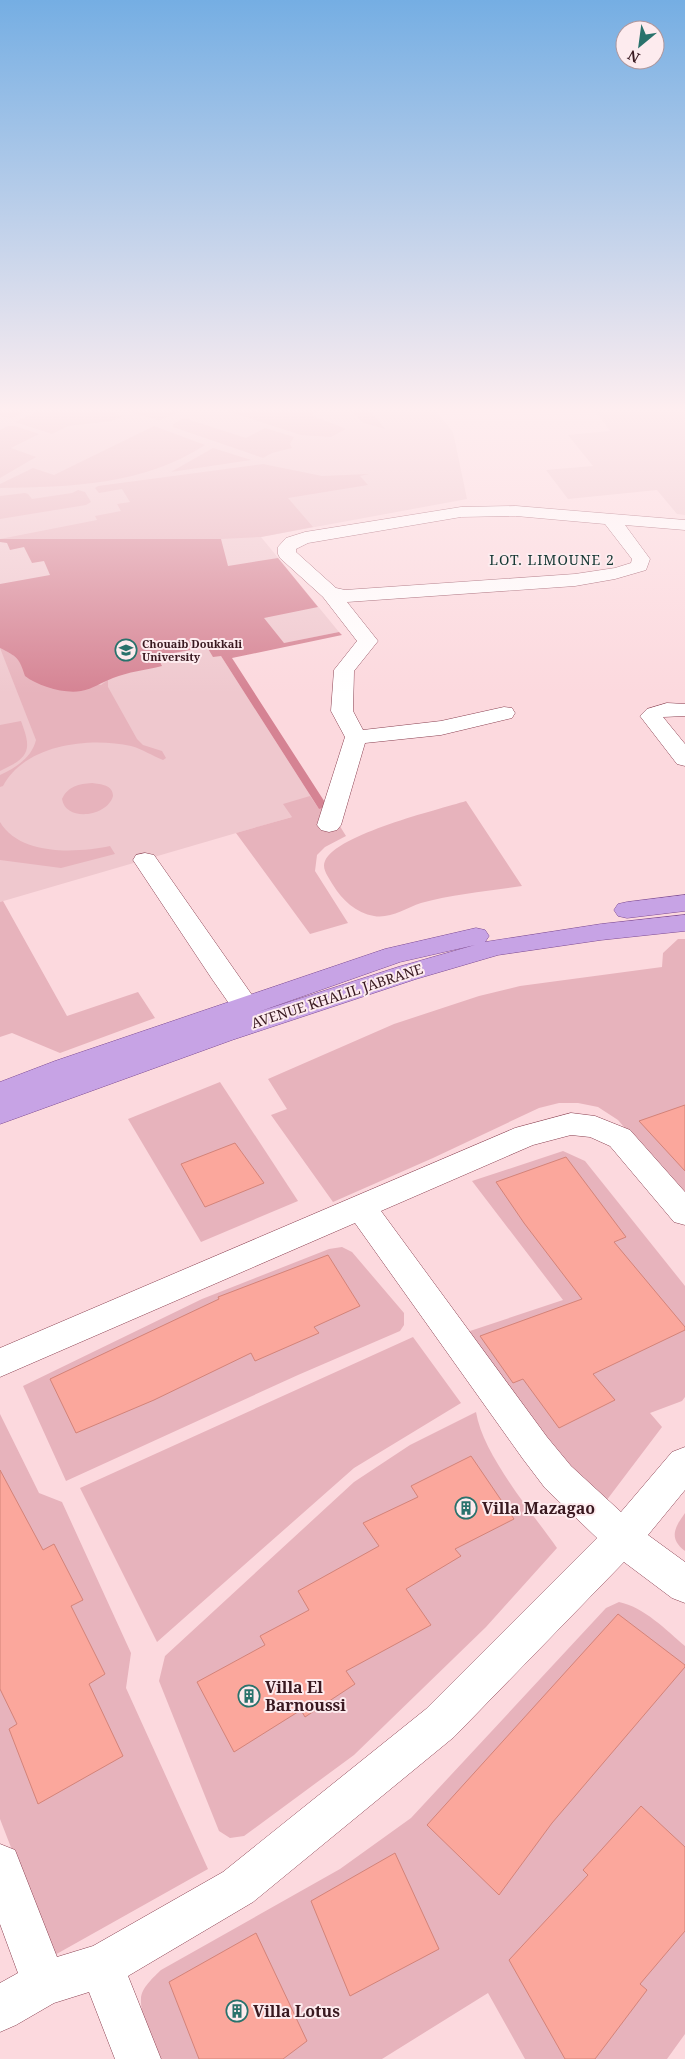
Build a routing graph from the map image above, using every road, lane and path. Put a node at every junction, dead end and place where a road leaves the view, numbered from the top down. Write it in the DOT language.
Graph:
graph roads {
  1 [pos="610,518"];
  2 [pos="685,525"];
  3 [pos="330,592"];
  4 [pos="685,710"];
  5 [pos="504,713"];
  6 [pos="356,737"];
  7 [pos="685,759"];
  8 [pos="329,825"];
  9 [pos="145,860"];
  10 [pos="685,903"];
  11 [pos="685,923"];
  12 [pos="245,1005"];
  13 [pos="0,1093"];
  14 [pos="0,1113"];
  15 [pos="360,1206"];
  16 [pos="685,1214"];
  17 [pos="0,1363"];
  18 [pos="685,1463"];
  19 [pos="622,1538"];
  20 [pos="685,1585"];
  21 [pos="0,1865"];
  22 [pos="102,1966"];
  23 [pos="44,1983"];
  24 [pos="0,2009"];
  25 [pos="138,2059"];
  1 -- 2 [label="street"];
  1 -- 3 [label="street"];
  1 -- 3 [label="street"];
  3 -- 6 [label="street"];
  4 -- 7 [label="street"];
  5 -- 6 [label="street"];
  6 -- 8 [label="street"];
  9 -- 12 [label="street"];
  10 -- 12 [label="main road, AVENUE KHALIL JABRANE"];
  11 -- 14 [label="main road, AVENUE KHALIL JABRANE"];
  12 -- 13 [label="main road, AVENUE KHALIL JABRANE"];
  15 -- 16 [label="street"];
  15 -- 17 [label="street"];
  15 -- 19 [label="street"];
  18 -- 19 [label="street"];
  19 -- 20 [label="street"];
  19 -- 22 [label="street"];
  21 -- 23 [label="street"];
  22 -- 23 [label="street"];
  22 -- 25 [label="street"];
  23 -- 24 [label="street"];
}
